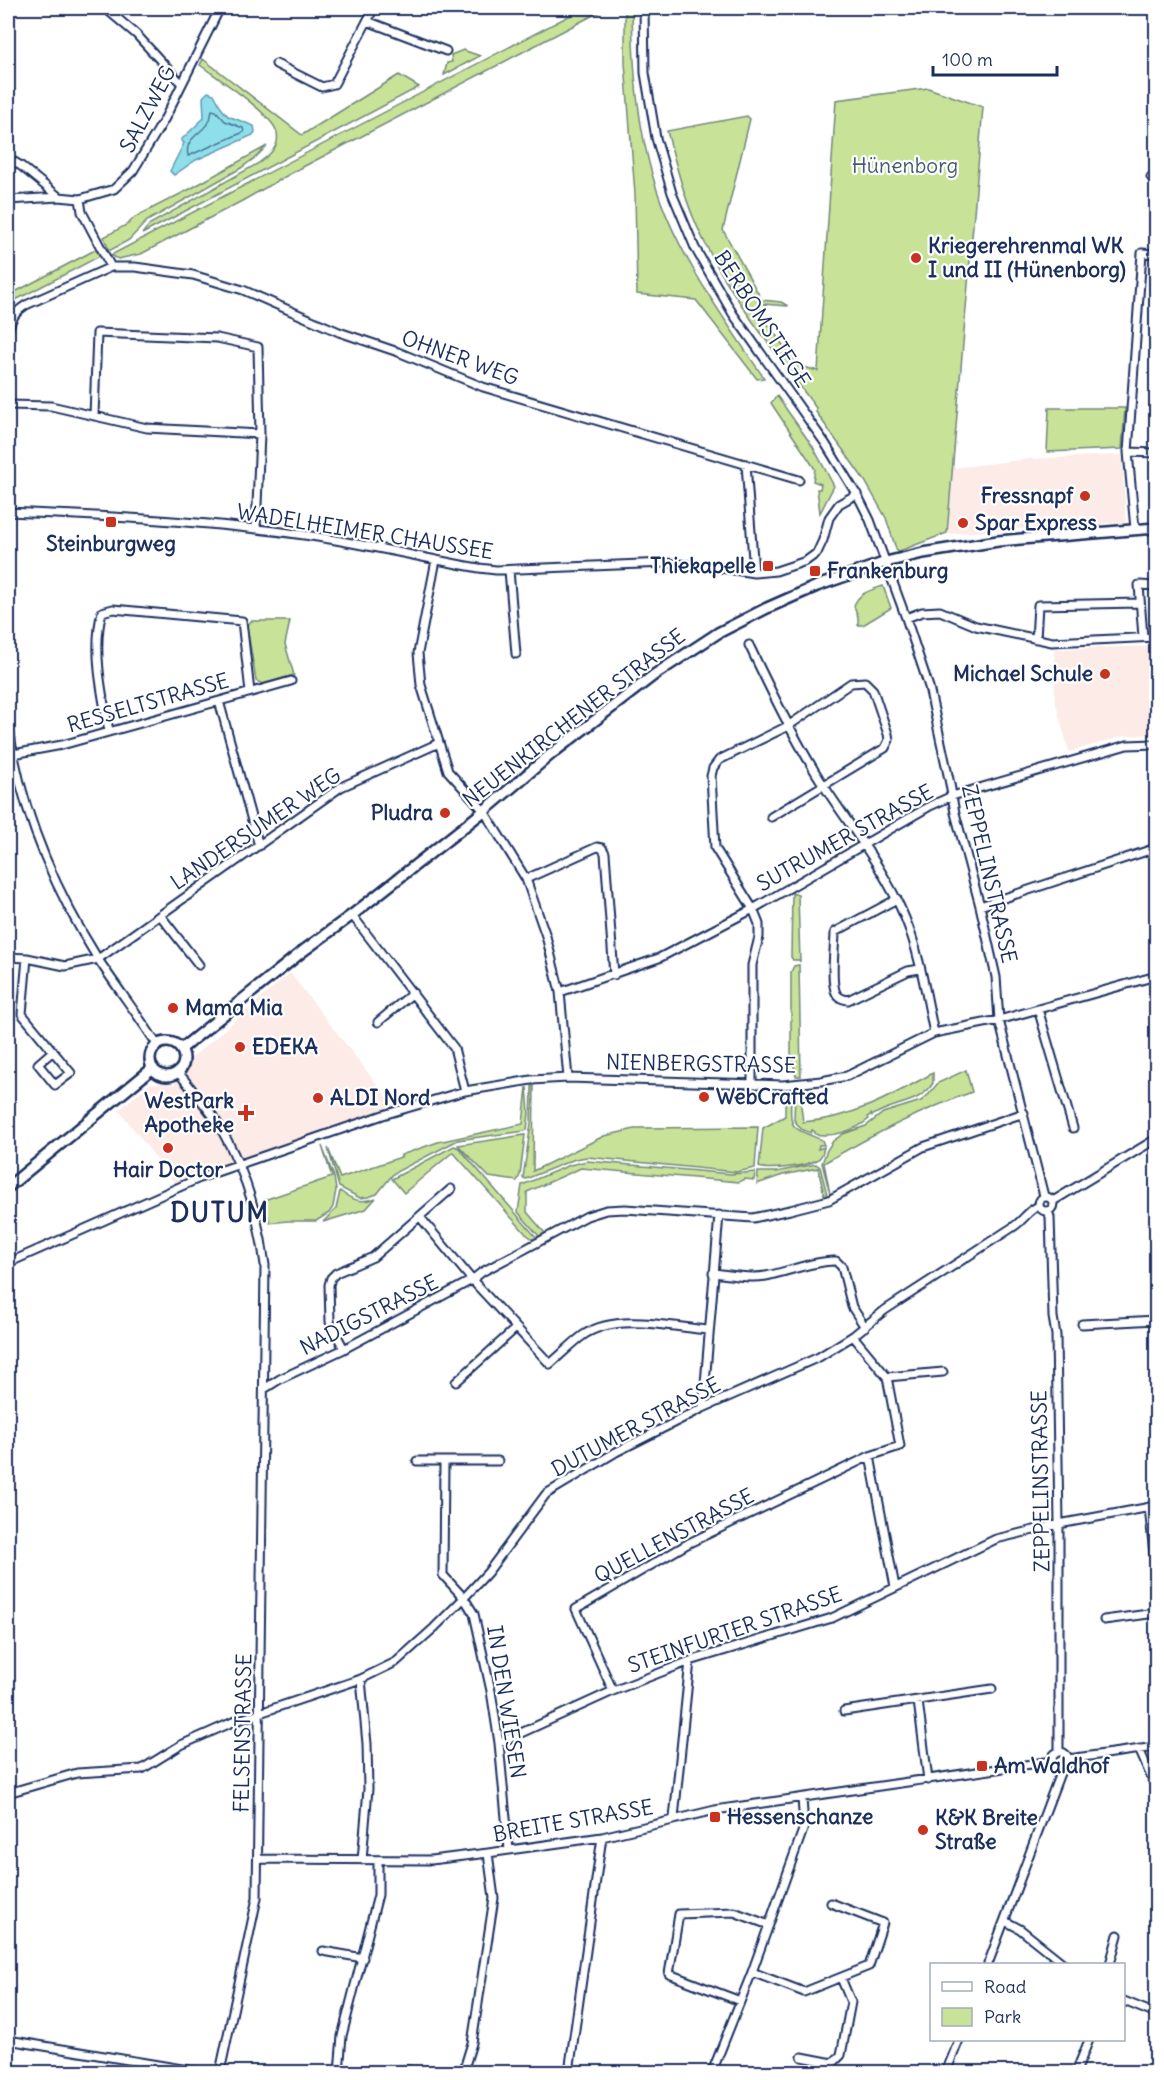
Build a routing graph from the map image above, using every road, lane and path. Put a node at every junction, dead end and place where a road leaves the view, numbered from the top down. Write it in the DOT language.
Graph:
graph roads {
  1 [pos="105,8"];
  2 [pos="220,8"];
  3 [pos="374,8"];
  4 [pos="644,8"];
  5 [pos="367,21"];
  6 [pos="446,51"];
  7 [pos="276,64"];
  8 [pos="181,83"];
  9 [pos="8,158"];
  10 [pos="59,197"];
  11 [pos="8,200"];
  12 [pos="80,200"];
  13 [pos="1156,254"];
  14 [pos="111,267"];
  15 [pos="8,370"];
  16 [pos="8,405"];
  17 [pos="94,416"];
  18 [pos="260,434"];
  19 [pos="1128,452"];
  20 [pos="1156,453"];
  21 [pos="746,464"];
  22 [pos="799,480"];
  23 [pos="856,494"];
  24 [pos="8,512"];
  25 [pos="256,528"];
  26 [pos="1156,528"];
  27 [pos="1135,529"];
  28 [pos="436,560"];
  29 [pos="886,562"];
  30 [pos="510,570"];
  31 [pos="754,573"];
  32 [pos="1156,586"];
  33 [pos="1140,603"];
  34 [pos="906,618"];
  35 [pos="1156,637"];
  36 [pos="1143,638"];
  37 [pos="1036,639"];
  38 [pos="749,645"];
  39 [pos="516,654"];
  40 [pos="291,681"];
  41 [pos="250,692"];
  42 [pos="219,701"];
  43 [pos="8,721"];
  44 [pos="788,726"];
  45 [pos="109,731"];
  46 [pos="439,744"];
  47 [pos="1156,744"];
  48 [pos="10,755"];
  49 [pos="824,786"];
  50 [pos="952,796"];
  51 [pos="484,811"];
  52 [pos="771,817"];
  53 [pos="864,843"];
  54 [pos="260,846"];
  55 [pos="1156,848"];
  56 [pos="526,879"];
  57 [pos="897,899"];
  58 [pos="980,906"];
  59 [pos="753,909"];
  60 [pos="160,915"];
  61 [pos="352,915"];
  62 [pos="8,957"];
  63 [pos="27,958"];
  64 [pos="98,959"];
  65 [pos="199,965"];
  66 [pos="920,969"];
  67 [pos="614,975"];
  68 [pos="1156,976"];
  69 [pos="560,992"];
  70 [pos="413,993"];
  71 [pos="1038,1009"];
  72 [pos="999,1020"];
  73 [pos="378,1022"];
  74 [pos="934,1033"];
  75 [pos="158,1046"];
  76 [pos="181,1049"];
  77 [pos="53,1052"];
  78 [pos="153,1068"];
  79 [pos="178,1072"];
  80 [pos="568,1078"];
  81 [pos="752,1084"];
  82 [pos="465,1091"];
  83 [pos="1024,1113"];
  84 [pos="1073,1128"];
  85 [pos="1156,1139"];
  86 [pos="238,1163"];
  87 [pos="8,1187"];
  88 [pos="451,1188"];
  89 [pos="1044,1196"];
  90 [pos="1053,1201"];
  91 [pos="1039,1206"];
  92 [pos="1048,1211"];
  93 [pos="719,1215"];
  94 [pos="420,1217"];
  95 [pos="8,1263"];
  96 [pos="713,1273"];
  97 [pos="472,1280"];
  98 [pos="1156,1320"];
  99 [pos="1082,1324"];
  100 [pos="865,1327"];
  101 [pos="516,1328"];
  102 [pos="708,1330"];
  103 [pos="853,1336"];
  104 [pos="344,1348"];
  105 [pos="943,1372"];
  106 [pos="887,1377"];
  107 [pos="456,1382"];
  108 [pos="264,1389"];
  109 [pos="703,1408"];
  110 [pos="870,1456"];
  111 [pos="417,1461"];
  112 [pos="498,1461"];
  113 [pos="444,1462"];
  114 [pos="1153,1506"];
  115 [pos="1059,1524"];
  116 [pos="1156,1573"];
  117 [pos="895,1587"];
  118 [pos="464,1598"];
  119 [pos="1156,1613"];
  120 [pos="1104,1620"];
  121 [pos="690,1660"];
  122 [pos="362,1678"];
  123 [pos="992,1689"];
  124 [pos="613,1690"];
  125 [pos="918,1701"];
  126 [pos="844,1711"];
  127 [pos="260,1714"];
  128 [pos="499,1743"];
  129 [pos="1156,1747"];
  130 [pos="1139,1749"];
  131 [pos="1059,1752"];
  132 [pos="1068,1759"];
  133 [pos="1052,1761"];
  134 [pos="1060,1768"];
  135 [pos="928,1779"];
  136 [pos="1156,1788"];
  137 [pos="8,1793"];
  138 [pos="802,1798"];
  139 [pos="674,1818"];
  140 [pos="602,1837"];
  141 [pos="509,1850"];
  142 [pos="488,1853"];
  143 [pos="258,1859"];
  144 [pos="362,1860"];
  145 [pos="378,1861"];
  146 [pos="831,1904"];
  147 [pos="1005,1920"];
  148 [pos="769,1924"];
  149 [pos="1118,1935"];
  150 [pos="323,1951"];
  151 [pos="363,1958"];
  152 [pos="989,1963"];
  153 [pos="1062,1963"];
  154 [pos="1111,1963"];
  155 [pos="752,1972"];
  156 [pos="841,1978"];
  157 [pos="740,2001"];
  158 [pos="1125,2001"];
  159 [pos="1156,2014"];
  160 [pos="8,2040"];
  161 [pos="959,2041"];
  162 [pos="1089,2041"];
  163 [pos="802,2057"];
  164 [pos="408,2071"];
  165 [pos="1076,2072"];
  166 [pos="200,2073"];
  167 [pos="220,2073"];
  168 [pos="339,2073"];
  169 [pos="350,2073"];
  170 [pos="418,2073"];
  171 [pos="463,2073"];
  172 [pos="569,2073"];
  173 [pos="712,2073"];
  174 [pos="946,2073"];
  1 -- 8 [label="street"];
  2 -- 8 [label="street, SALZWEG"];
  3 -- 5 [label="street"];
  4 -- 23 [label="street, BERBOMSTIEGE"];
  5 -- 6 [label="street"];
  5 -- 7 [label="street"];
  8 -- 12 [label="street, SALZWEG"];
  9 -- 10 [label="street"];
  10 -- 11 [label="street"];
  10 -- 12 [label="street"];
  12 -- 14 [label="street"];
  13 -- 19 [label="street"];
  14 -- 15 [label="street"];
  14 -- 21 [label="street, OHNER WEG"];
  16 -- 17 [label="street"];
  17 -- 18 [label="street"];
  17 -- 18 [label="street"];
  18 -- 25 [label="street"];
  19 -- 20 [label="street"];
  19 -- 27 [label="street"];
  21 -- 22 [label="street, OHNER WEG"];
  21 -- 31 [label="street"];
  23 -- 29 [label="street, BERBOMSTIEGE"];
  23 -- 31 [label="street, WADELHEIMER CHAUSSEE"];
  24 -- 25 [label="street, WADELHEIMER CHAUSSEE"];
  25 -- 28 [label="street, WADELHEIMER CHAUSSEE"];
  26 -- 27 [label="street, NEUENKIRCHENER STRASSE"];
  27 -- 29 [label="street, NEUENKIRCHENER STRASSE"];
  28 -- 30 [label="street, WADELHEIMER CHAUSSEE"];
  28 -- 46 [label="street"];
  29 -- 34 [label="street, ZEPPELINSTRASSE"];
  29 -- 51 [label="street, NEUENKIRCHENER STRASSE"];
  30 -- 31 [label="street, WADELHEIMER CHAUSSEE"];
  30 -- 39 [label="street"];
  32 -- 33 [label="street"];
  33 -- 36 [label="street"];
  33 -- 37 [label="street"];
  34 -- 37 [label="street"];
  34 -- 50 [label="street, ZEPPELINSTRASSE"];
  35 -- 36 [label="street"];
  36 -- 37 [label="street"];
  38 -- 44 [label="street"];
  40 -- 41 [label="street, RESSELTSTRASSE"];
  41 -- 42 [label="street, RESSELTSTRASSE"];
  41 -- 45 [label="street"];
  42 -- 45 [label="street, RESSELTSTRASSE"];
  42 -- 54 [label="street"];
  43 -- 48 [label="street"];
  44 -- 49 [label="street"];
  44 -- 49 [label="street"];
  44 -- 59 [label="street"];
  45 -- 48 [label="street, RESSELTSTRASSE"];
  46 -- 51 [label="street"];
  46 -- 54 [label="street, LANDERSUMER WEG"];
  47 -- 50 [label="street, SUTRUMER STRASSE"];
  48 -- 64 [label="street"];
  49 -- 52 [label="street"];
  49 -- 53 [label="street"];
  50 -- 53 [label="street, SUTRUMER STRASSE"];
  50 -- 58 [label="street, ZEPPELINSTRASSE"];
  51 -- 56 [label="street"];
  51 -- 61 [label="street, NEUENKIRCHENER STRASSE"];
  53 -- 57 [label="street"];
  53 -- 59 [label="street, SUTRUMER STRASSE"];
  54 -- 60 [label="street, LANDERSUMER WEG"];
  55 -- 58 [label="street"];
  56 -- 67 [label="street"];
  56 -- 69 [label="street"];
  57 -- 66 [label="street"];
  57 -- 66 [label="street"];
  58 -- 72 [label="street, ZEPPELINSTRASSE"];
  59 -- 67 [label="street, SUTRUMER STRASSE"];
  59 -- 81 [label="street"];
  60 -- 64 [label="street, LANDERSUMER WEG"];
  60 -- 65 [label="street, LANDERSUMER WEG"];
  61 -- 70 [label="street"];
  61 -- 76 [label="street, NEUENKIRCHENER STRASSE"];
  62 -- 63 [label="street, LANDERSUMER WEG"];
  63 -- 64 [label="street, LANDERSUMER WEG"];
  63 -- 77 [label="street"];
  64 -- 75 [label="street"];
  66 -- 74 [label="street"];
  67 -- 69 [label="street, SUTRUMER STRASSE"];
  68 -- 71 [label="street, NIENBERGSTRASSE"];
  69 -- 80 [label="street"];
  70 -- 73 [label="street"];
  70 -- 82 [label="street"];
  71 -- 72 [label="street, NIENBERGSTRASSE"];
  71 -- 84 [label="street"];
  72 -- 74 [label="street, NIENBERGSTRASSE"];
  72 -- 83 [label="street, ZEPPELINSTRASSE"];
  74 -- 81 [label="street, NIENBERGSTRASSE"];
  75 -- 76 [label="street"];
  75 -- 78 [label="street"];
  76 -- 79 [label="street"];
  77 -- 77 [label="street"];
  78 -- 79 [label="street"];
  78 -- 87 [label="street"];
  79 -- 86 [label="street, FELSENSTRASSE"];
  80 -- 81 [label="street, NIENBERGSTRASSE"];
  80 -- 82 [label="street, NIENBERGSTRASSE"];
  82 -- 86 [label="street, NIENBERGSTRASSE"];
  83 -- 89 [label="street, ZEPPELINSTRASSE"];
  83 -- 93 [label="street, NADIGSTRASSE"];
  85 -- 90 [label="street"];
  86 -- 95 [label="street, NIENBERGSTRASSE"];
  86 -- 108 [label="street, FELSENSTRASSE"];
  88 -- 94 [label="street"];
  89 -- 90 [label="street"];
  89 -- 91 [label="street"];
  90 -- 92 [label="street"];
  91 -- 92 [label="street"];
  91 -- 100 [label="street, DUTUMER STRASSE"];
  92 -- 115 [label="street, ZEPPELINSTRASSE"];
  93 -- 96 [label="street"];
  93 -- 97 [label="street, NADIGSTRASSE"];
  94 -- 97 [label="street, NADIGSTRASSE"];
  94 -- 104 [label="street"];
  96 -- 100 [label="street"];
  96 -- 102 [label="street"];
  97 -- 101 [label="street"];
  97 -- 104 [label="street, NADIGSTRASSE"];
  98 -- 99 [label="street"];
  100 -- 103 [label="street, DUTUMER STRASSE"];
  101 -- 102 [label="street"];
  101 -- 107 [label="street"];
  102 -- 109 [label="street"];
  103 -- 106 [label="street"];
  103 -- 109 [label="street, DUTUMER STRASSE"];
  104 -- 108 [label="street, NADIGSTRASSE"];
  105 -- 106 [label="street"];
  106 -- 110 [label="street"];
  108 -- 127 [label="street, FELSENSTRASSE"];
  109 -- 118 [label="street, DUTUMER STRASSE"];
  110 -- 117 [label="street"];
  110 -- 124 [label="street, QUELLENSTRASSE"];
  111 -- 113 [label="street"];
  112 -- 113 [label="street"];
  113 -- 118 [label="street, IN DEN WIESEN"];
  114 -- 115 [label="street, STEINFURTER STRASSE"];
  114 -- 116 [label="street"];
  115 -- 117 [label="street, STEINFURTER STRASSE"];
  115 -- 131 [label="street, ZEPPELINSTRASSE"];
  117 -- 121 [label="street, STEINFURTER STRASSE"];
  118 -- 122 [label="street, DUTUMER STRASSE"];
  118 -- 128 [label="street, IN DEN WIESEN"];
  119 -- 120 [label="street"];
  121 -- 124 [label="street, STEINFURTER STRASSE"];
  121 -- 139 [label="street"];
  122 -- 127 [label="street, DUTUMER STRASSE"];
  122 -- 144 [label="street"];
  123 -- 125 [label="street"];
  124 -- 128 [label="street, STEINFURTER STRASSE"];
  125 -- 126 [label="street"];
  125 -- 135 [label="street"];
  127 -- 137 [label="street, DUTUMER STRASSE"];
  127 -- 143 [label="street, FELSENSTRASSE"];
  128 -- 141 [label="street, IN DEN WIESEN"];
  129 -- 130 [label="street"];
  130 -- 132 [label="street"];
  130 -- 136 [label="street"];
  131 -- 132 [label="street"];
  131 -- 133 [label="street"];
  132 -- 134 [label="street"];
  133 -- 134 [label="street"];
  133 -- 135 [label="street, BREITE STRASSE"];
  134 -- 147 [label="street"];
  135 -- 138 [label="street, BREITE STRASSE"];
  138 -- 139 [label="street, BREITE STRASSE"];
  138 -- 148 [label="street"];
  139 -- 140 [label="street, BREITE STRASSE"];
  140 -- 141 [label="street, BREITE STRASSE"];
  140 -- 172 [label="street"];
  141 -- 142 [label="street, BREITE STRASSE"];
  142 -- 145 [label="street, BREITE STRASSE"];
  142 -- 171 [label="street"];
  143 -- 144 [label="street, BREITE STRASSE"];
  143 -- 167 [label="street, FELSENSTRASSE"];
  144 -- 145 [label="street, BREITE STRASSE"];
  145 -- 151 [label="street"];
  146 -- 156 [label="street"];
  147 -- 152 [label="street"];
  147 -- 153 [label="street"];
  148 -- 155 [label="street"];
  148 -- 157 [label="street"];
  149 -- 154 [label="street"];
  150 -- 151 [label="street"];
  151 -- 168 [label="street"];
  155 -- 156 [label="street"];
  155 -- 157 [label="street"];
  156 -- 163 [label="street"];
  157 -- 173 [label="street"];
  158 -- 159 [label="street"];
  160 -- 166 [label="street"];
  161 -- 174 [label="street"];
  162 -- 165 [label="street"];
  164 -- 169 [label="street"];
  164 -- 170 [label="street"];
}
